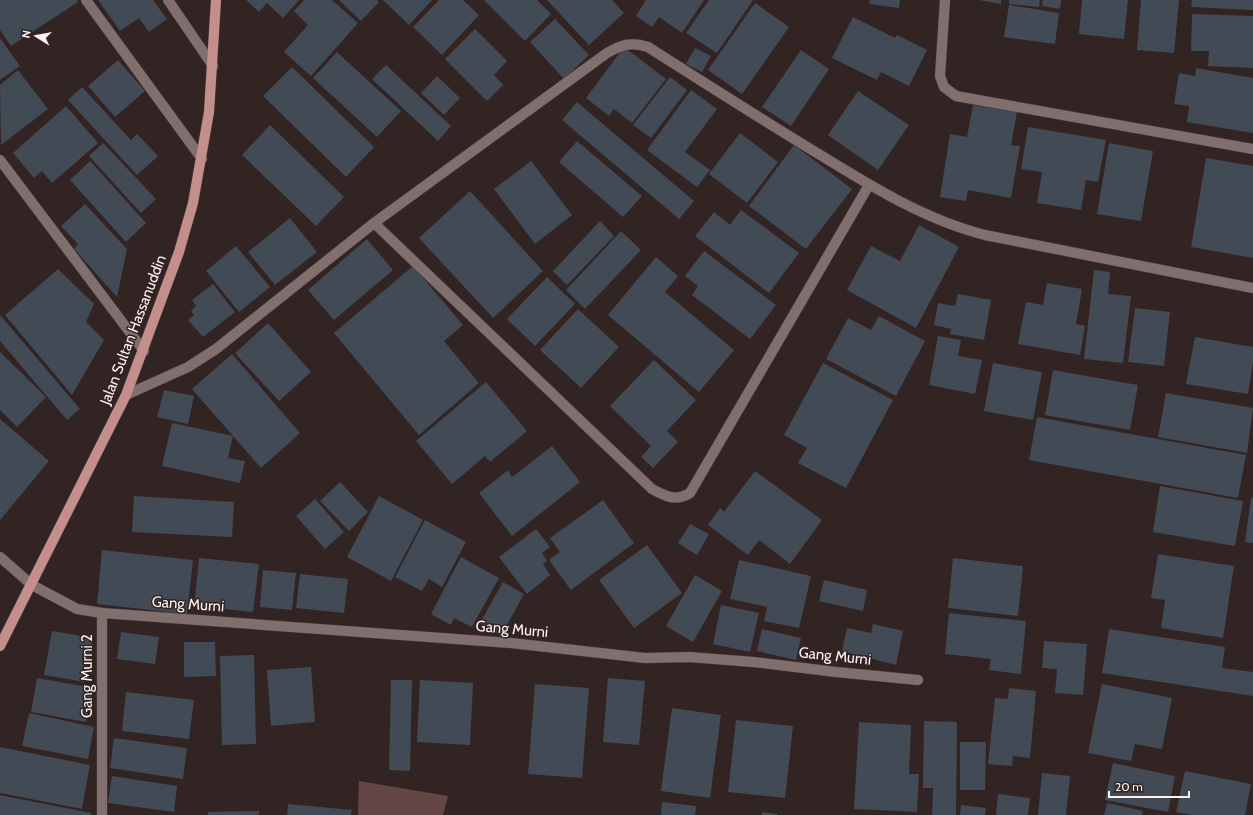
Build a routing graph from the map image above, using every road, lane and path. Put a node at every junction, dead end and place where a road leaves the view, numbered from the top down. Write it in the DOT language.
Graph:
graph roads {
  1 [pos="86,0"];
  2 [pos="168,0"];
  3 [pos="216,0"];
  4 [pos="945,0"];
  5 [pos="213,66"];
  6 [pos="1253,149"];
  7 [pos="202,159"];
  8 [pos="0,160"];
  9 [pos="869,185"];
  10 [pos="374,223"];
  11 [pos="1253,288"];
  12 [pos="144,351"];
  13 [pos="126,395"];
  14 [pos="0,557"];
  15 [pos="32,585"];
  16 [pos="102,613"];
  17 [pos="0,646"];
  18 [pos="918,680"];
  19 [pos="102,815"];
  1 -- 7 [label="street"];
  2 -- 5 [label="street"];
  3 -- 5 [label="main road, Jalan Sultan Hassanuddin"];
  4 -- 6 [label="street"];
  5 -- 7 [label="main road, Jalan Sultan Hassanuddin"];
  7 -- 12 [label="main road, Jalan Sultan Hassanuddin"];
  8 -- 12 [label="street"];
  9 -- 10 [label="street"];
  9 -- 10 [label="street"];
  9 -- 11 [label="street"];
  10 -- 13 [label="street"];
  12 -- 13 [label="main road, Jalan Sultan Hassanuddin"];
  13 -- 15 [label="main road, Jalan Sultan Hassanuddin"];
  14 -- 15 [label="street, Gang Murni 2"];
  15 -- 16 [label="street, Gang Murni 2"];
  15 -- 17 [label="main road, Jalan Sultan Hassanuddin"];
  16 -- 18 [label="street, Gang Murni"];
  16 -- 19 [label="street, Gang Murni 2"];
}
